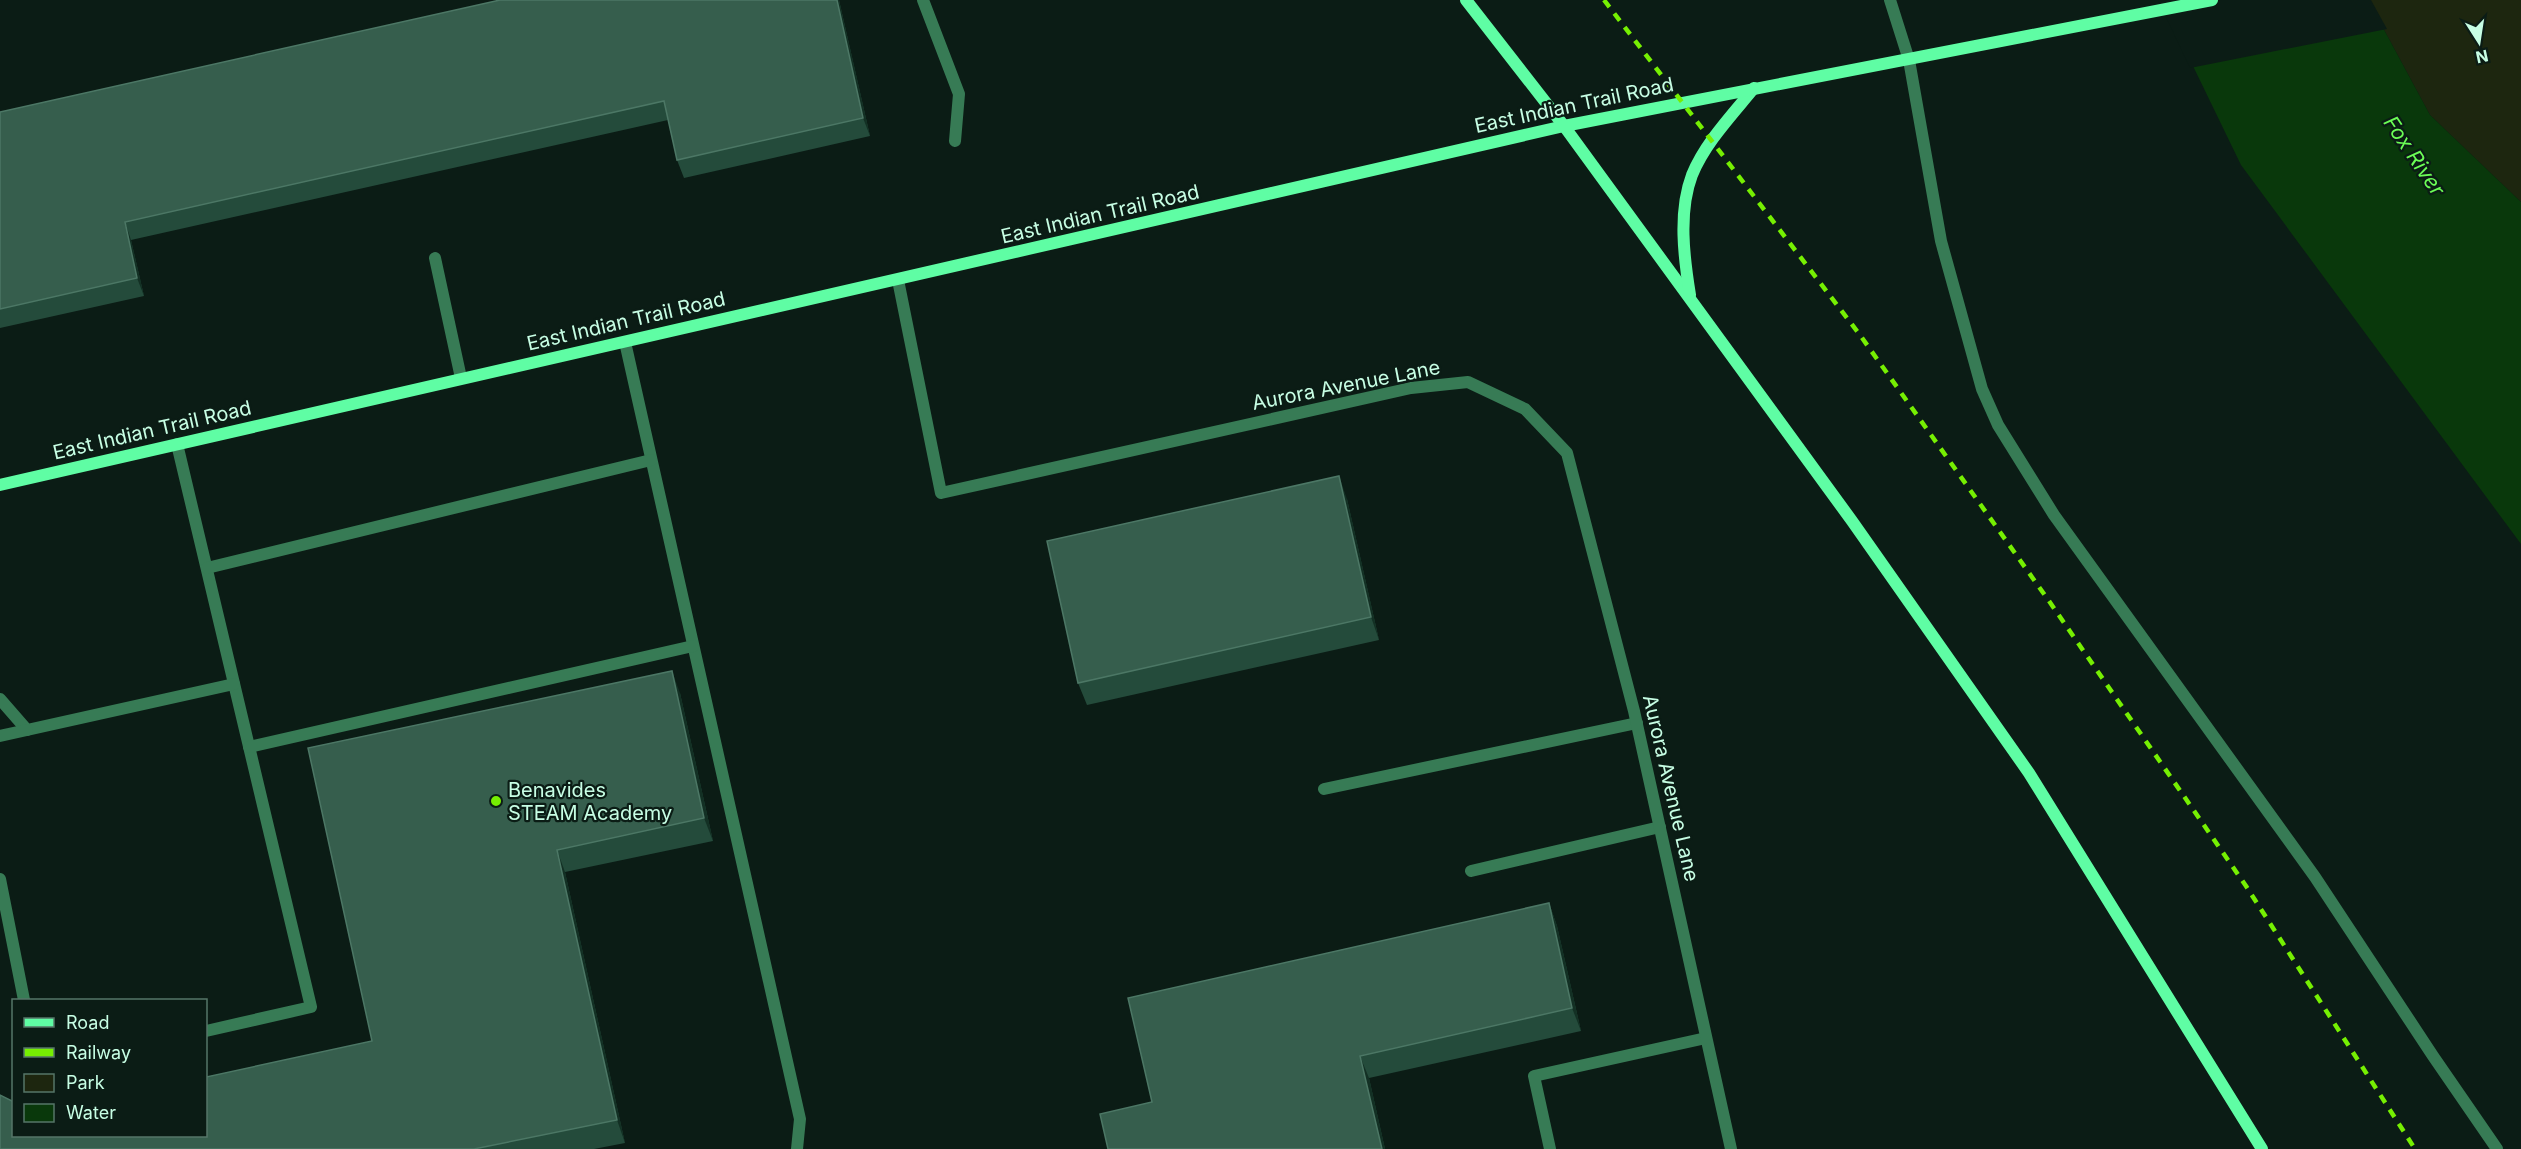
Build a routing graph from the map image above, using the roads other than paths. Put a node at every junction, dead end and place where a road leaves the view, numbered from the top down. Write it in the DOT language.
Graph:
graph roads {
  1 [pos="923,0"];
  2 [pos="1466,0"];
  3 [pos="1890,0"];
  4 [pos="2212,0"];
  5 [pos="1909,60"];
  6 [pos="1754,88"];
  7 [pos="1564,126"];
  8 [pos="955,141"];
  9 [pos="435,258"];
  10 [pos="898,280"];
  11 [pos="1690,299"];
  12 [pos="625,342"];
  13 [pos="461,378"];
  14 [pos="177,444"];
  15 [pos="651,460"];
  16 [pos="0,485"];
  17 [pos="207,568"];
  18 [pos="693,646"];
  19 [pos="234,684"];
  20 [pos="0,699"];
  21 [pos="1637,723"];
  22 [pos="27,730"];
  23 [pos="0,736"];
  24 [pos="249,747"];
  25 [pos="1324,789"];
  26 [pos="1660,827"];
  27 [pos="1471,871"];
  28 [pos="0,879"];
  29 [pos="24,999"];
  30 [pos="207,1031"];
  31 [pos="1706,1038"];
  32 [pos="797,1149"];
  33 [pos="1550,1149"];
  34 [pos="1731,1149"];
  35 [pos="2262,1149"];
  36 [pos="2498,1149"];
  1 -- 8 [label="street"];
  2 -- 7 [label="main road"];
  3 -- 5 [label="street"];
  4 -- 5 [label="main road, East Indian Trail Road"];
  5 -- 6 [label="main road, East Indian Trail Road"];
  5 -- 36 [label="street"];
  6 -- 7 [label="main road, East Indian Trail Road"];
  6 -- 11 [label="main road"];
  7 -- 10 [label="main road, East Indian Trail Road"];
  7 -- 11 [label="main road"];
  9 -- 13 [label="street"];
  10 -- 12 [label="main road, East Indian Trail Road"];
  10 -- 21 [label="street, Aurora Avenue Lane"];
  11 -- 35 [label="main road"];
  12 -- 13 [label="main road, East Indian Trail Road"];
  12 -- 15 [label="street"];
  13 -- 14 [label="main road, East Indian Trail Road"];
  14 -- 16 [label="main road, East Indian Trail Road"];
  14 -- 17 [label="street"];
  15 -- 17 [label="street"];
  15 -- 18 [label="street"];
  17 -- 19 [label="street"];
  18 -- 24 [label="street"];
  18 -- 32 [label="street"];
  19 -- 22 [label="street"];
  19 -- 24 [label="street"];
  20 -- 22 [label="street"];
  21 -- 25 [label="street"];
  21 -- 26 [label="street, Aurora Avenue Lane"];
  22 -- 23 [label="street"];
  24 -- 30 [label="street"];
  26 -- 27 [label="street"];
  26 -- 31 [label="street, Aurora Avenue Lane"];
  28 -- 29 [label="street"];
  31 -- 33 [label="street"];
  31 -- 34 [label="street, Aurora Avenue Lane"];
}
